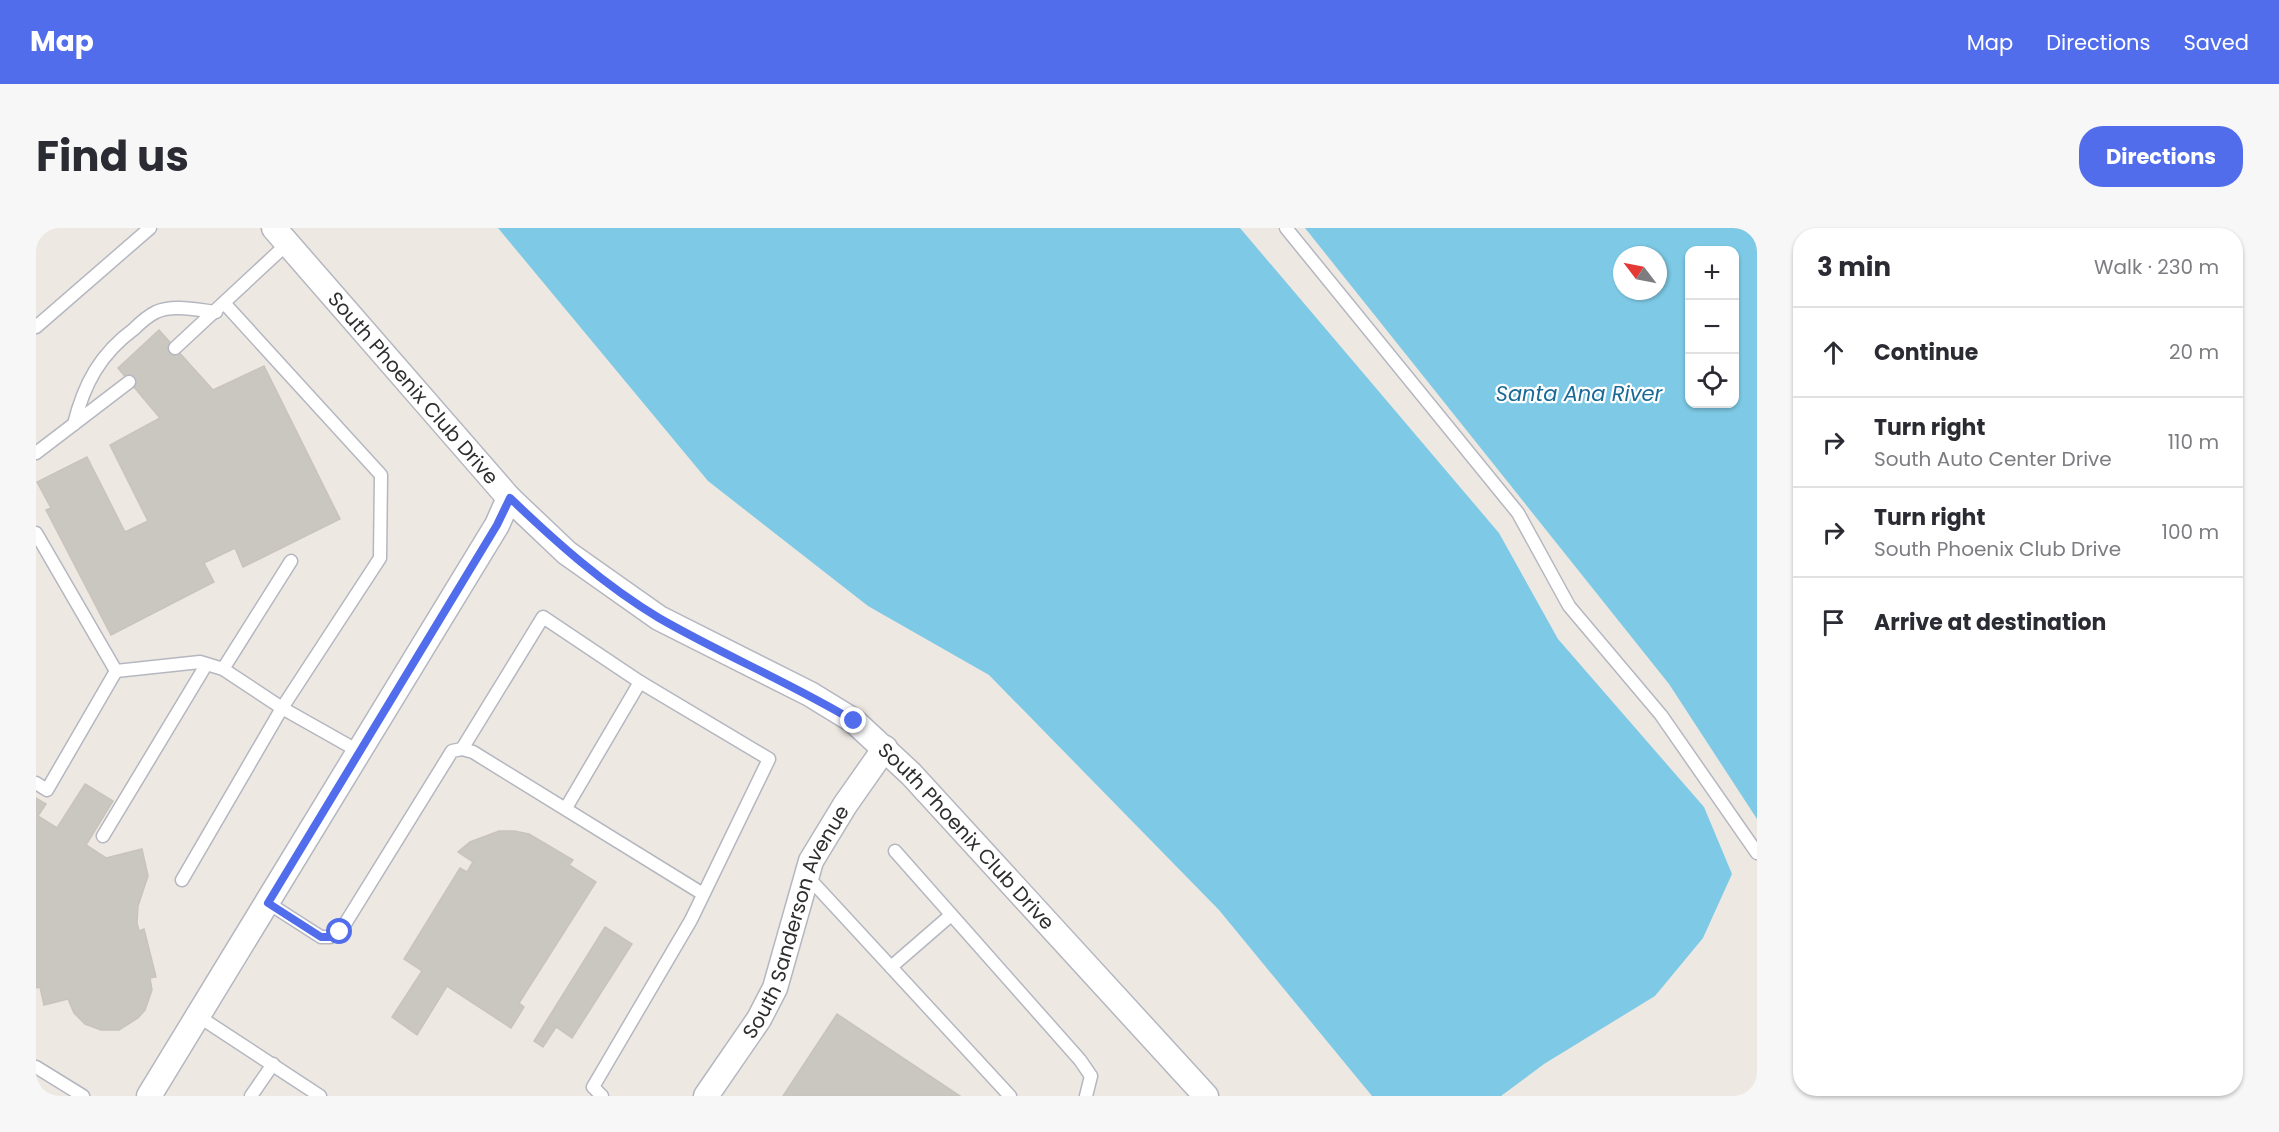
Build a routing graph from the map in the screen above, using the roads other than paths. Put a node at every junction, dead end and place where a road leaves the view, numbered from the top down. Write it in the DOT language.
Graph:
graph roads {
  1 [pos="150,228"];
  2 [pos="1286,228"];
  3 [pos="281,236"];
  4 [pos="220,308"];
  5 [pos="36,327"];
  6 [pos="175,348"];
  7 [pos="129,382"];
  8 [pos="74,424"];
  9 [pos="36,453"];
  10 [pos="510,498"];
  11 [pos="36,533"];
  12 [pos="291,561"];
  13 [pos="206,665"];
  14 [pos="223,669"];
  15 [pos="116,671"];
  16 [pos="640,682"];
  17 [pos="282,708"];
  18 [pos="885,748"];
  19 [pos="462,749"];
  20 [pos="360,753"];
  21 [pos="36,783"];
  22 [pos="566,808"];
  23 [pos="103,836"];
  24 [pos="895,851"];
  25 [pos="1757,853"];
  26 [pos="806,875"];
  27 [pos="182,880"];
  28 [pos="703,894"];
  29 [pos="268,903"];
  30 [pos="951,915"];
  31 [pos="891,968"];
  32 [pos="198,1016"];
  33 [pos="273,1064"];
  34 [pos="36,1067"];
  35 [pos="83,1096"];
  36 [pos="149,1096"];
  37 [pos="251,1096"];
  38 [pos="320,1096"];
  39 [pos="602,1096"];
  40 [pos="706,1096"];
  41 [pos="1010,1096"];
  42 [pos="1086,1096"];
  43 [pos="1206,1096"];
  1 -- 5 [label="lane"];
  2 -- 25 [label="lane"];
  3 -- 4 [label="lane"];
  3 -- 10 [label="street, South Phoenix Club Drive"];
  4 -- 6 [label="lane"];
  4 -- 8 [label="lane"];
  4 -- 17 [label="lane"];
  7 -- 8 [label="lane"];
  8 -- 9 [label="lane"];
  10 -- 18 [label="street, South Phoenix Club Drive"];
  10 -- 20 [label="street"];
  11 -- 15 [label="lane"];
  12 -- 14 [label="lane"];
  13 -- 14 [label="lane"];
  13 -- 15 [label="lane"];
  13 -- 23 [label="lane"];
  14 -- 17 [label="lane"];
  15 -- 21 [label="lane"];
  16 -- 19 [label="lane"];
  16 -- 22 [label="lane"];
  16 -- 28 [label="lane"];
  17 -- 20 [label="lane"];
  17 -- 27 [label="lane"];
  18 -- 26 [label="street, South Sanderson Avenue"];
  18 -- 43 [label="street, South Phoenix Club Drive"];
  19 -- 22 [label="lane"];
  19 -- 29 [label="lane"];
  20 -- 29 [label="street"];
  22 -- 28 [label="lane"];
  24 -- 30 [label="lane"];
  26 -- 31 [label="lane"];
  26 -- 40 [label="street, South Sanderson Avenue"];
  28 -- 39 [label="lane"];
  29 -- 32 [label="street"];
  30 -- 31 [label="lane"];
  30 -- 42 [label="lane"];
  31 -- 41 [label="lane"];
  32 -- 33 [label="lane"];
  32 -- 36 [label="street"];
  33 -- 37 [label="lane"];
  33 -- 38 [label="lane"];
  34 -- 35 [label="lane"];
}
